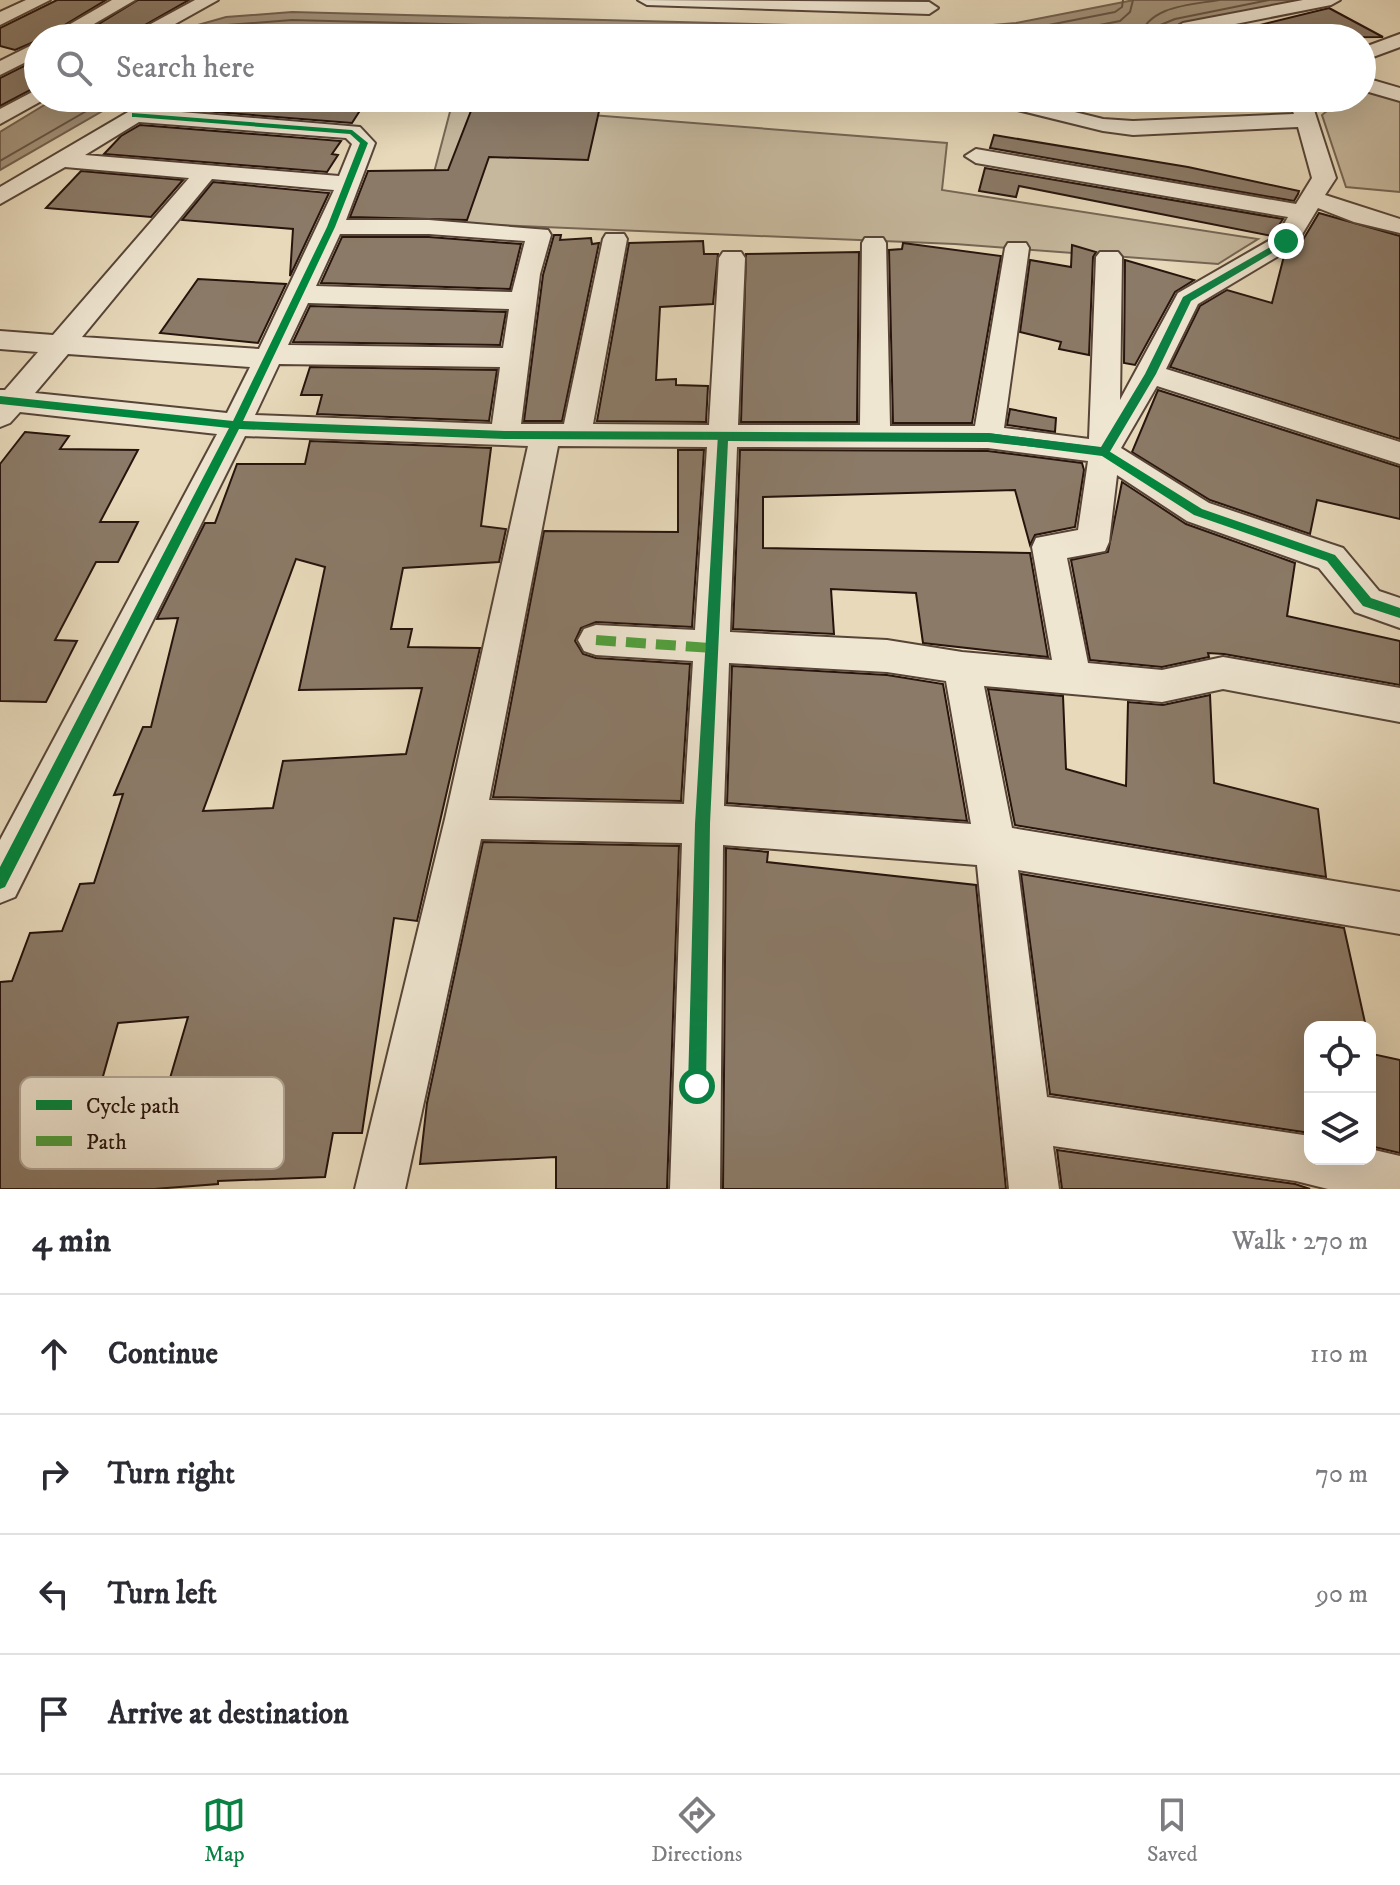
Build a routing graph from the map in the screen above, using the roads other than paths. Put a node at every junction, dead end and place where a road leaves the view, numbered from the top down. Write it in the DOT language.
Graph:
graph roads {
  1 [pos="41,0"];
  2 [pos="166,0"];
  3 [pos="209,0"];
  4 [pos="647,0"];
  5 [pos="1331,0"];
  6 [pos="929,8"];
  7 [pos="0,19"];
  8 [pos="130,20"];
  9 [pos="82,24"];
  10 [pos="1209,24"];
  11 [pos="1400,40"];
  12 [pos="1376,49"];
  13 [pos="24,58"];
  14 [pos="0,69"];
  15 [pos="24,82"];
  16 [pos="1376,87"];
  17 [pos="0,95"];
  18 [pos="1400,95"];
  19 [pos="24,103"];
  20 [pos="140,112"];
  21 [pos="1048,112"];
  22 [pos="1256,112"];
  23 [pos="1304,112"];
  24 [pos="135,115"];
  25 [pos="0,118"];
  26 [pos="976,156"];
  27 [pos="62,160"];
  28 [pos="206,172"];
  29 [pos="348,184"];
  30 [pos="0,197"];
  31 [pos="1306,205"];
  32 [pos="1400,226"];
  33 [pos="331,227"];
  34 [pos="615,239"];
  35 [pos="874,243"];
  36 [pos="1017,248"];
  37 [pos="1109,257"];
  38 [pos="732,258"];
  39 [pos="298,294"];
  40 [pos="523,301"];
  41 [pos="0,340"];
  42 [pos="60,344"];
  43 [pos="269,357"];
  44 [pos="515,358"];
  45 [pos="1150,374"];
  46 [pos="4,406"];
  47 [pos="236,425"];
  48 [pos="505,435"];
  49 [pos="560,436"];
  50 [pos="722,437"];
  51 [pos="875,437"];
  52 [pos="988,437"];
  53 [pos="1104,452"];
  54 [pos="1400,453"];
  55 [pos="1400,613"];
  56 [pos="596,640"];
  57 [pos="711,648"];
  58 [pos="962,668"];
  59 [pos="1073,678"];
  60 [pos="1400,705"];
  61 [pos="465,819"];
  62 [pos="703,824"];
  63 [pos="995,846"];
  64 [pos="0,882"];
  65 [pos="1400,913"];
  66 [pos="1026,1118"];
  67 [pos="1400,1181"];
  68 [pos="380,1189"];
  69 [pos="695,1189"];
  70 [pos="1034,1189"];
  1 -- 7 [label="street"];
  2 -- 8 [label="street"];
  3 -- 8 [label="street"];
  4 -- 6 [label="street"];
  5 -- 10 [label="street"];
  8 -- 9 [label="street"];
  11 -- 12 [label="street"];
  13 -- 14 [label="street"];
  15 -- 17 [label="street"];
  16 -- 18 [label="street"];
  19 -- 25 [label="street"];
  20 -- 24 [label="street"];
  21 -- 22 [label="street"];
  23 -- 31 [label="street"];
  24 -- 27 [label="street"];
  24 -- 29 [label="street"];
  26 -- 31 [label="street"];
  27 -- 28 [label="street"];
  27 -- 30 [label="street"];
  28 -- 29 [label="street"];
  28 -- 42 [label="street"];
  29 -- 33 [label="street"];
  31 -- 32 [label="street"];
  31 -- 45 [label="street"];
  33 -- 39 [label="street"];
  33 -- 40 [label="street"];
  34 -- 49 [label="street"];
  35 -- 51 [label="street"];
  36 -- 52 [label="street"];
  37 -- 53 [label="street"];
  38 -- 50 [label="street"];
  39 -- 40 [label="street"];
  39 -- 43 [label="street"];
  40 -- 44 [label="street"];
  41 -- 42 [label="street"];
  42 -- 43 [label="street"];
  42 -- 46 [label="street"];
  43 -- 44 [label="street"];
  43 -- 47 [label="street"];
  44 -- 48 [label="street"];
  45 -- 53 [label="street"];
  45 -- 54 [label="street"];
  46 -- 47 [label="street"];
  47 -- 48 [label="street"];
  47 -- 64 [label="street"];
  48 -- 49 [label="street"];
  49 -- 50 [label="street"];
  49 -- 61 [label="street"];
  50 -- 51 [label="street"];
  50 -- 57 [label="street"];
  51 -- 52 [label="street"];
  52 -- 53 [label="street"];
  53 -- 55 [label="street"];
  53 -- 59 [label="street"];
  56 -- 57 [label="street"];
  57 -- 58 [label="street"];
  57 -- 62 [label="street"];
  58 -- 59 [label="street"];
  58 -- 63 [label="street"];
  59 -- 60 [label="street"];
  61 -- 62 [label="street"];
  61 -- 68 [label="street"];
  62 -- 63 [label="street"];
  62 -- 69 [label="street"];
  63 -- 65 [label="street"];
  63 -- 66 [label="street"];
  66 -- 67 [label="street"];
  66 -- 70 [label="street"];
}
